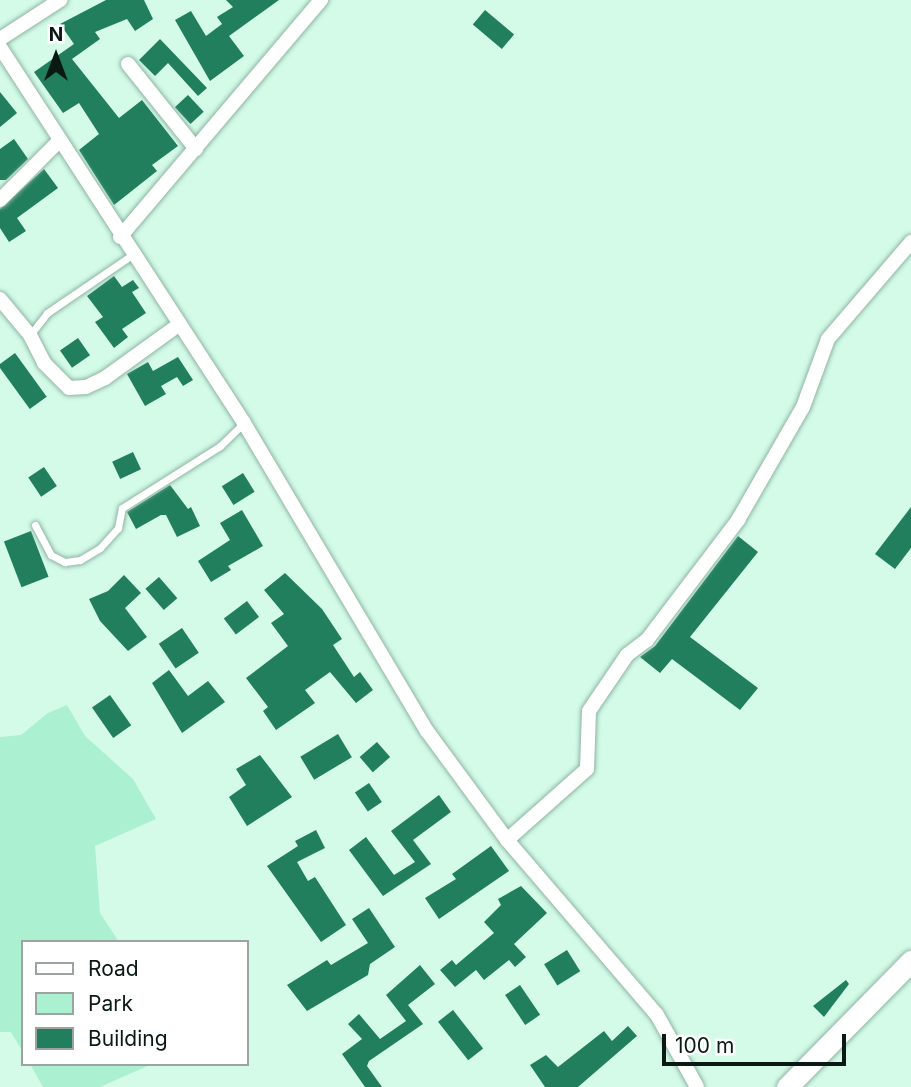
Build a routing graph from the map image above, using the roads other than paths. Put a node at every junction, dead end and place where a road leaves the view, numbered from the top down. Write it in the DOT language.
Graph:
graph roads {
  1 [pos="60,0"];
  2 [pos="321,0"];
  3 [pos="0,39"];
  4 [pos="0,47"];
  5 [pos="128,64"];
  6 [pos="60,140"];
  7 [pos="196,149"];
  8 [pos="0,201"];
  9 [pos="120,237"];
  10 [pos="911,242"];
  11 [pos="132,256"];
  12 [pos="0,299"];
  13 [pos="177,326"];
  14 [pos="30,335"];
  15 [pos="244,423"];
  16 [pos="36,525"];
  17 [pos="507,840"];
  18 [pos="911,961"];
  19 [pos="697,1087"];
  20 [pos="787,1087"];
  1 -- 3 [label="street"];
  2 -- 7 [label="street"];
  4 -- 6 [label="street"];
  5 -- 7 [label="street"];
  6 -- 8 [label="street"];
  6 -- 9 [label="street"];
  7 -- 9 [label="street"];
  9 -- 11 [label="street"];
  10 -- 17 [label="street"];
  11 -- 13 [label="street"];
  11 -- 14 [label="lane"];
  12 -- 14 [label="street"];
  13 -- 14 [label="street"];
  13 -- 15 [label="street"];
  15 -- 16 [label="lane"];
  15 -- 17 [label="street"];
  17 -- 19 [label="street"];
  18 -- 20 [label="main road"];
}
